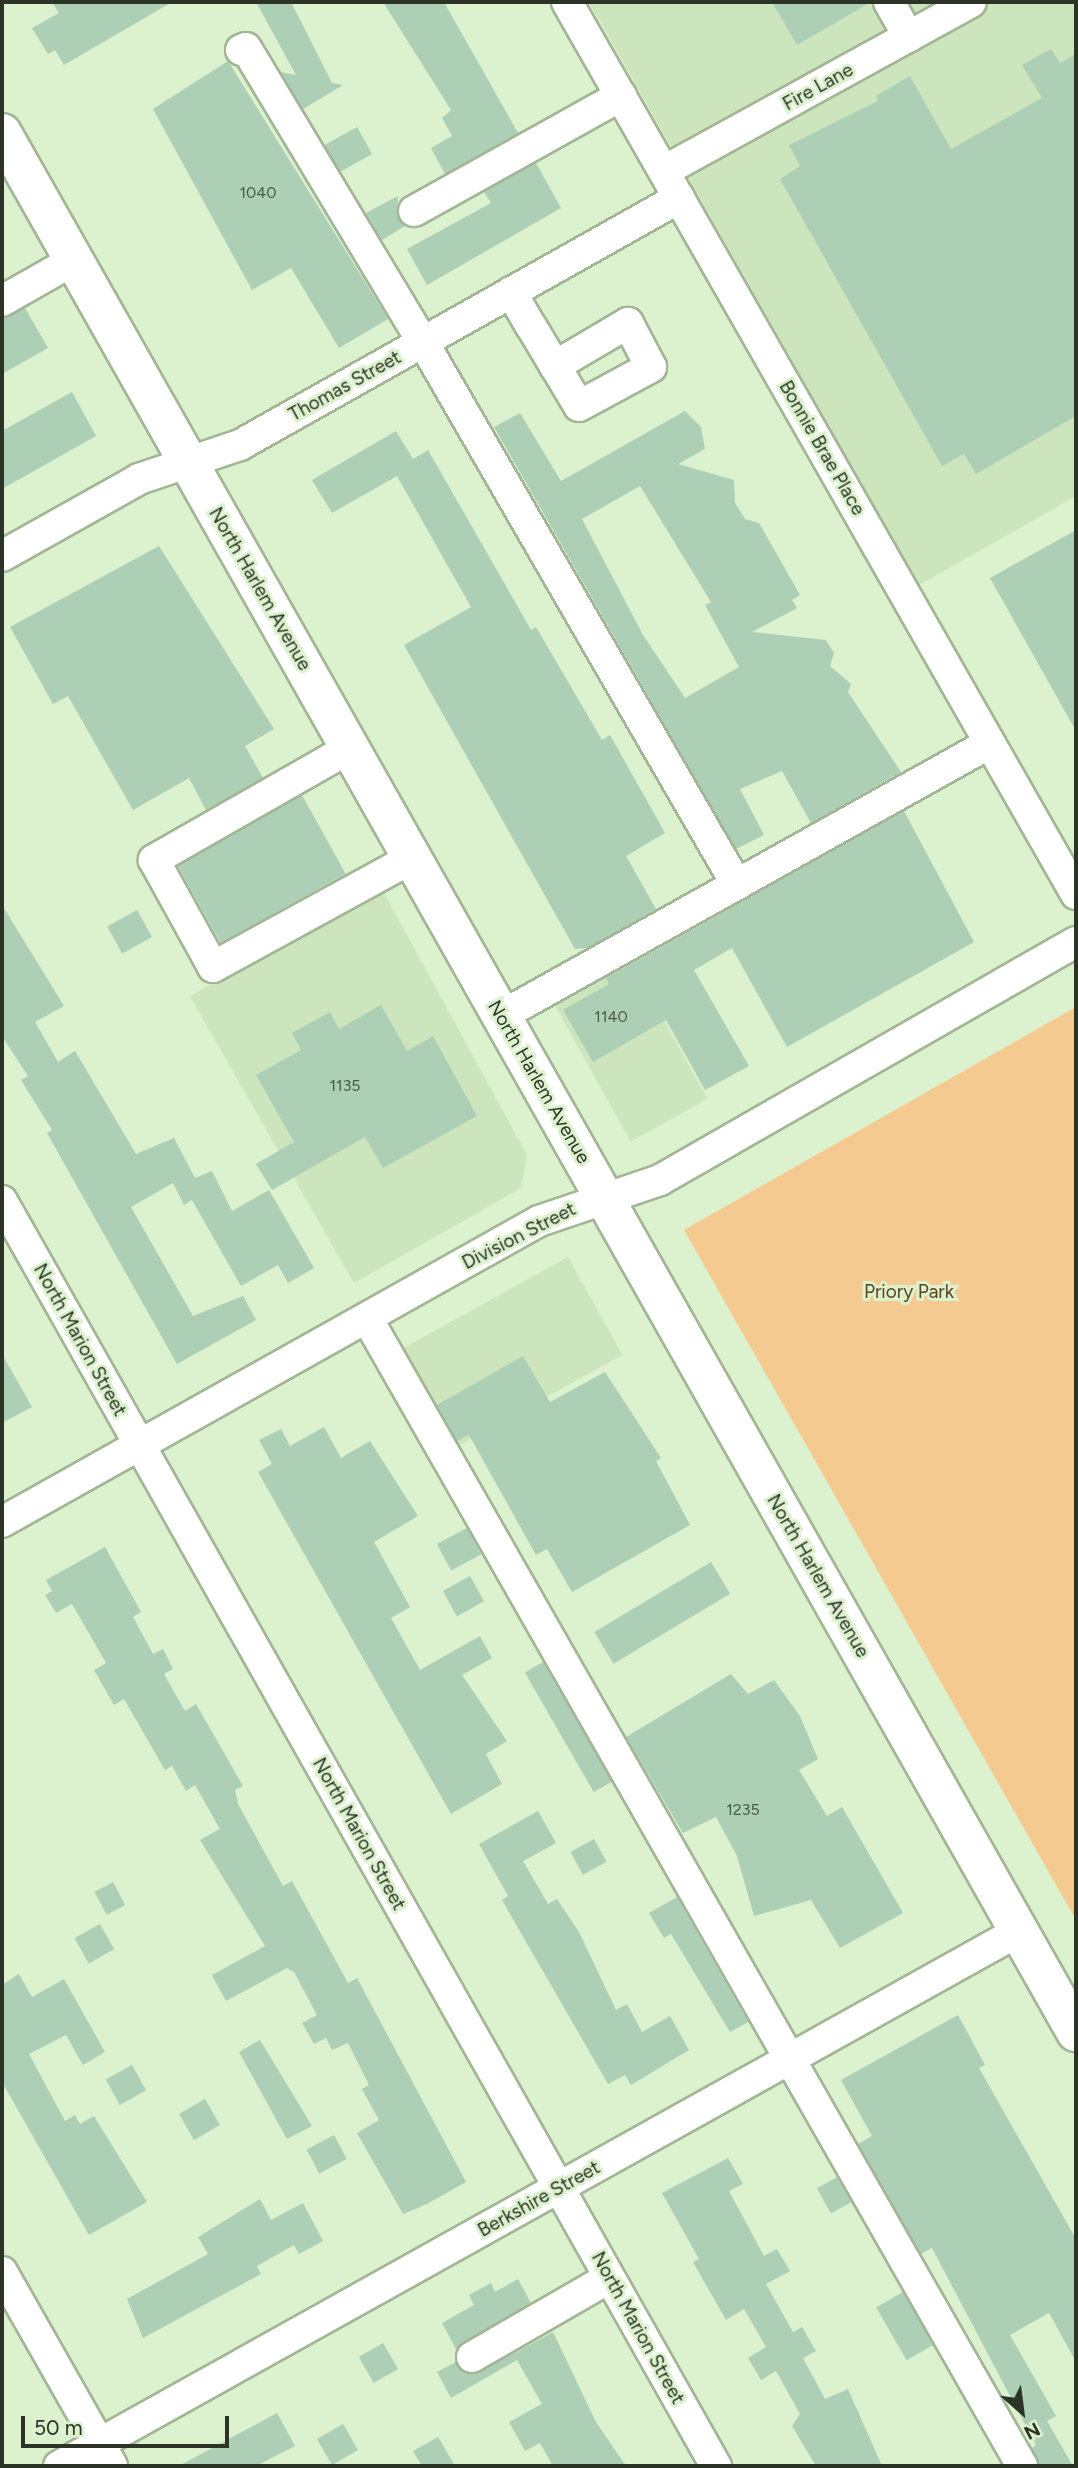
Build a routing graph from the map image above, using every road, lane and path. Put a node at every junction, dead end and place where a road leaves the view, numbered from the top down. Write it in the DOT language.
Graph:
graph roads {
  1 [pos="567,2"];
  2 [pos="889,2"];
  3 [pos="971,2"];
  4 [pos="909,37"];
  5 [pos="241,50"];
  6 [pos="621,96"];
  7 [pos="2,133"];
  8 [pos="664,171"];
  9 [pos="679,198"];
  10 [pos="414,211"];
  11 [pos="74,260"];
  12 [pos="511,292"];
  13 [pos="2,301"];
  14 [pos="423,342"];
  15 [pos="555,366"];
  16 [pos="189,463"];
  17 [pos="2,556"];
  18 [pos="990,743"];
  19 [pos="350,748"];
  20 [pos="412,858"];
  21 [pos="737,885"];
  22 [pos="1076,894"];
  23 [pos="1076,942"];
  24 [pos="501,1016"];
  25 [pos="603,1195"];
  26 [pos="2,1201"];
  27 [pos="367,1318"];
  28 [pos="139,1445"];
  29 [pos="2,1522"];
  30 [pos="1019,1931"];
  31 [pos="1076,2032"];
  32 [pos="790,2059"];
  33 [pos="559,2188"];
  34 [pos="2,2272"];
  35 [pos="609,2278"];
  36 [pos="472,2357"];
  37 [pos="105,2455"];
  38 [pos="59,2466"];
  39 [pos="716,2466"];
  40 [pos="1022,2466"];
  1 -- 6 [label="street, Bonnie Brae Place"];
  2 -- 4 [label="street"];
  3 -- 4 [label="street, Fire Lane"];
  4 -- 8 [label="street, Fire Lane"];
  5 -- 14 [label="street"];
  6 -- 8 [label="street, Bonnie Brae Place"];
  6 -- 10 [label="street"];
  7 -- 11 [label="main road, North Harlem Avenue"];
  8 -- 9 [label="street, Bonnie Brae Place"];
  9 -- 12 [label="street, Thomas Street"];
  9 -- 18 [label="street, Bonnie Brae Place"];
  11 -- 13 [label="street"];
  11 -- 16 [label="main road, North Harlem Avenue"];
  12 -- 14 [label="street, Thomas Street"];
  12 -- 15 [label="street"];
  14 -- 16 [label="street, Thomas Street"];
  14 -- 21 [label="street"];
  16 -- 17 [label="street, Thomas Street"];
  16 -- 19 [label="main road, North Harlem Avenue"];
  18 -- 21 [label="street"];
  18 -- 22 [label="street, Bonnie Brae Place"];
  19 -- 20 [label="main road, North Harlem Avenue"];
  19 -- 20 [label="street"];
  20 -- 24 [label="main road, North Harlem Avenue"];
  21 -- 24 [label="street"];
  23 -- 25 [label="street, Division Street"];
  24 -- 25 [label="main road, North Harlem Avenue"];
  25 -- 27 [label="street, Division Street"];
  25 -- 30 [label="main road, North Harlem Avenue"];
  26 -- 28 [label="street, North Marion Street"];
  27 -- 28 [label="street, Division Street"];
  27 -- 32 [label="street"];
  28 -- 29 [label="street, Division Street"];
  28 -- 33 [label="street, North Marion Street"];
  30 -- 31 [label="main road, North Harlem Avenue"];
  30 -- 32 [label="street, Berkshire Street"];
  32 -- 33 [label="street, Berkshire Street"];
  32 -- 40 [label="street"];
  33 -- 35 [label="street, North Marion Street"];
  33 -- 37 [label="street, Berkshire Street"];
  34 -- 37 [label="street"];
  35 -- 36 [label="street"];
  35 -- 39 [label="street, North Marion Street"];
  37 -- 38 [label="street, Berkshire Street"];
}
